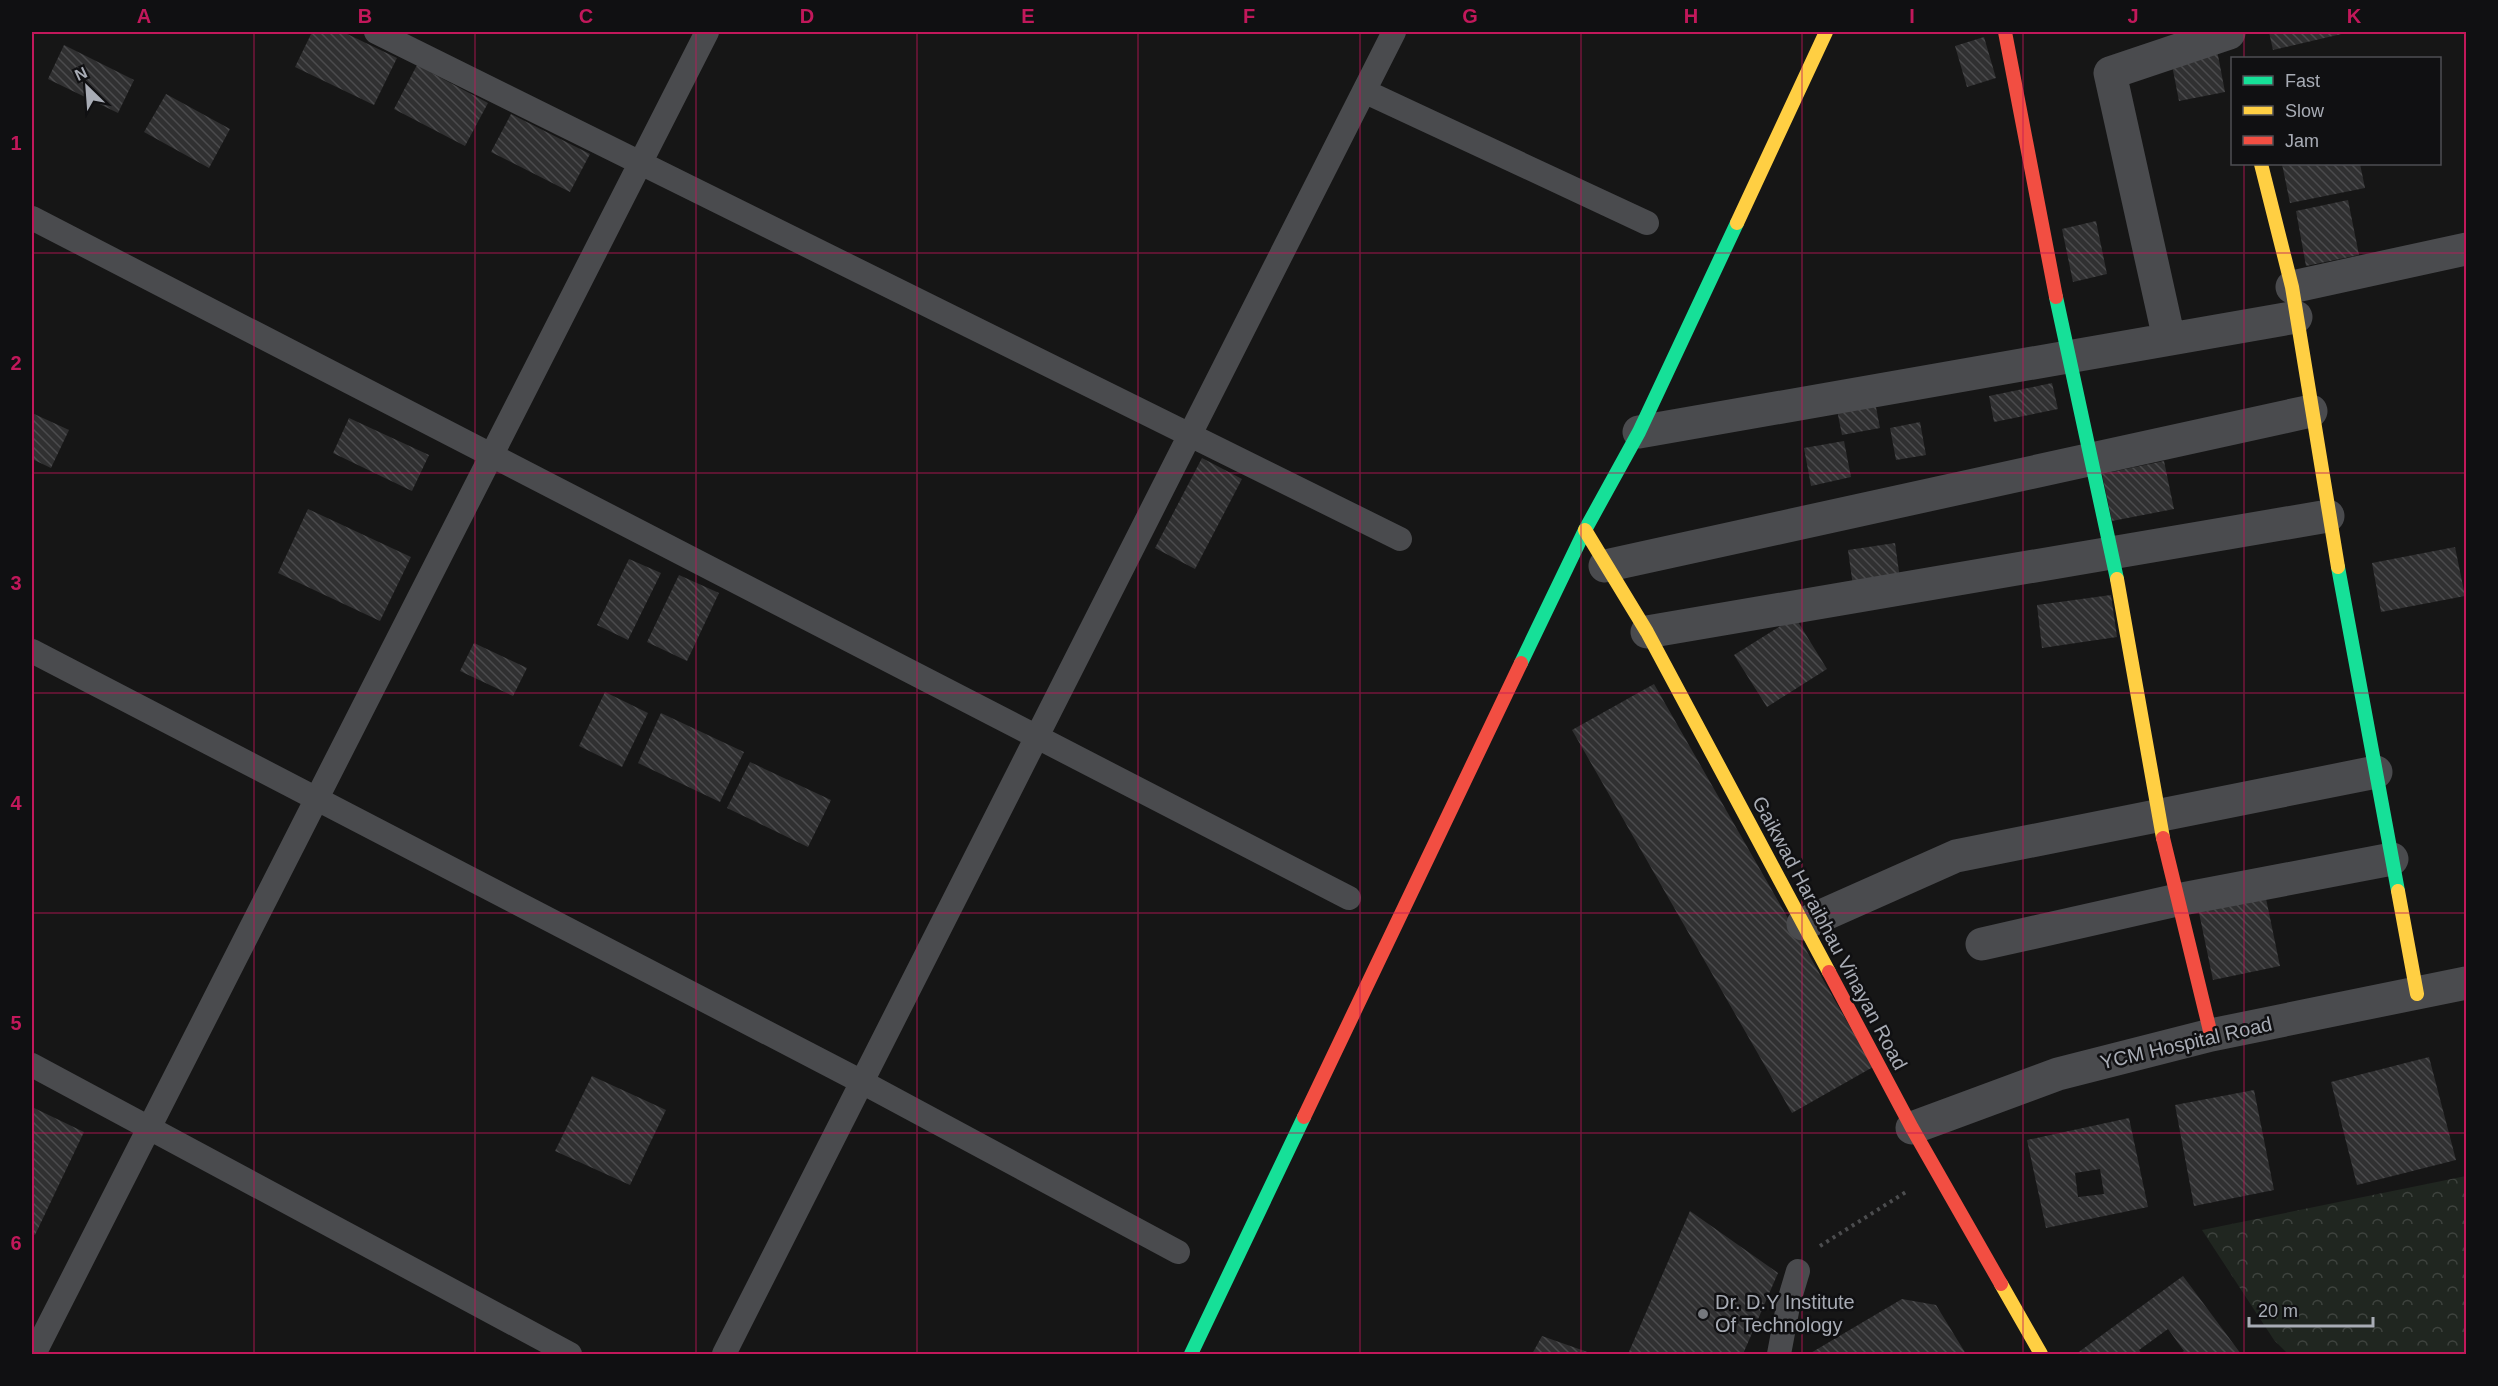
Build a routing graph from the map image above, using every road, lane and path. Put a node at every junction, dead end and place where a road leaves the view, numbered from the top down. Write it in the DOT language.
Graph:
graph roads {
  1 [pos="376,32"];
  2 [pos="1394,32"];
  3 [pos="1826,32"];
  4 [pos="2005,32"];
  5 [pos="705,33"];
  6 [pos="2231,41"];
  7 [pos="1364,92"];
  8 [pos="641,163"];
  9 [pos="2261,165"];
  10 [pos="32,218"];
  11 [pos="1647,223"];
  12 [pos="2466,249"];
  13 [pos="2294,302"];
  14 [pos="2169,339"];
  15 [pos="2068,357"];
  16 [pos="2311,411"];
  17 [pos="1639,432"];
  18 [pos="1189,435"];
  19 [pos="492,455"];
  20 [pos="2091,459"];
  21 [pos="2328,516"];
  22 [pos="1585,530"];
  23 [pos="1400,539"];
  24 [pos="2112,552"];
  25 [pos="1605,566"];
  26 [pos="1647,632"];
  27 [pos="32,651"];
  28 [pos="1037,737"];
  29 [pos="2376,772"];
  30 [pos="317,799"];
  31 [pos="2158,814"];
  32 [pos="2392,860"];
  33 [pos="1349,898"];
  34 [pos="2177,900"];
  35 [pos="1803,924"];
  36 [pos="1982,944"];
  37 [pos="2466,983"];
  38 [pos="2418,994"];
  39 [pos="2211,1035"];
  40 [pos="32,1065"];
  41 [pos="862,1082"];
  42 [pos="1912,1128"];
  43 [pos="149,1129"];
  44 [pos="1937,1173"];
  45 [pos="1178,1252"];
  46 [pos="1798,1271"];
  47 [pos="34,1354"];
  48 [pos="570,1354"];
  49 [pos="724,1354"];
  50 [pos="1191,1354"];
  51 [pos="1779,1354"];
  52 [pos="2041,1354"];
  1 -- 8 [label="lane"];
  2 -- 7 [label="lane"];
  3 -- 17 [label="street"];
  4 -- 15 [label="street"];
  5 -- 8 [label="lane"];
  6 -- 14 [label="street"];
  7 -- 11 [label="lane"];
  7 -- 18 [label="lane"];
  8 -- 18 [label="lane"];
  8 -- 19 [label="lane"];
  9 -- 13 [label="street"];
  10 -- 19 [label="lane"];
  12 -- 13 [label="street"];
  13 -- 14 [label="street"];
  13 -- 16 [label="street"];
  14 -- 15 [label="street"];
  15 -- 17 [label="street"];
  15 -- 20 [label="street"];
  16 -- 20 [label="street"];
  16 -- 21 [label="street"];
  17 -- 22 [label="street"];
  18 -- 23 [label="lane"];
  18 -- 28 [label="lane"];
  19 -- 28 [label="lane"];
  19 -- 30 [label="lane"];
  20 -- 24 [label="street"];
  20 -- 25 [label="street"];
  21 -- 24 [label="street"];
  21 -- 29 [label="street"];
  22 -- 25 [label="street, Gaikwad Haraibhau Vinayan Road"];
  22 -- 50 [label="street"];
  24 -- 26 [label="street"];
  24 -- 31 [label="street"];
  25 -- 26 [label="street, Gaikwad Haraibhau Vinayan Road"];
  26 -- 35 [label="street, Gaikwad Haraibhau Vinayan Road"];
  27 -- 30 [label="lane"];
  28 -- 33 [label="lane"];
  28 -- 41 [label="lane"];
  29 -- 31 [label="street"];
  29 -- 32 [label="street"];
  30 -- 41 [label="lane"];
  30 -- 43 [label="lane"];
  31 -- 34 [label="street"];
  31 -- 35 [label="street"];
  32 -- 34 [label="street"];
  32 -- 38 [label="street"];
  34 -- 36 [label="street"];
  34 -- 39 [label="street"];
  35 -- 42 [label="street, Gaikwad Haraibhau Vinayan Road"];
  37 -- 38 [label="street, YCM Hospital Road"];
  38 -- 39 [label="street, YCM Hospital Road"];
  39 -- 42 [label="street, YCM Hospital Road"];
  40 -- 43 [label="lane"];
  41 -- 45 [label="lane"];
  41 -- 49 [label="lane"];
  42 -- 44 [label="street, Gaikwad Haraibhau Vinayan Road"];
  43 -- 47 [label="lane"];
  43 -- 48 [label="lane"];
  44 -- 46 [label="path"];
  44 -- 52 [label="street, Gaikwad Haraibhau Vinayan Road"];
  46 -- 51 [label="lane"];
}
